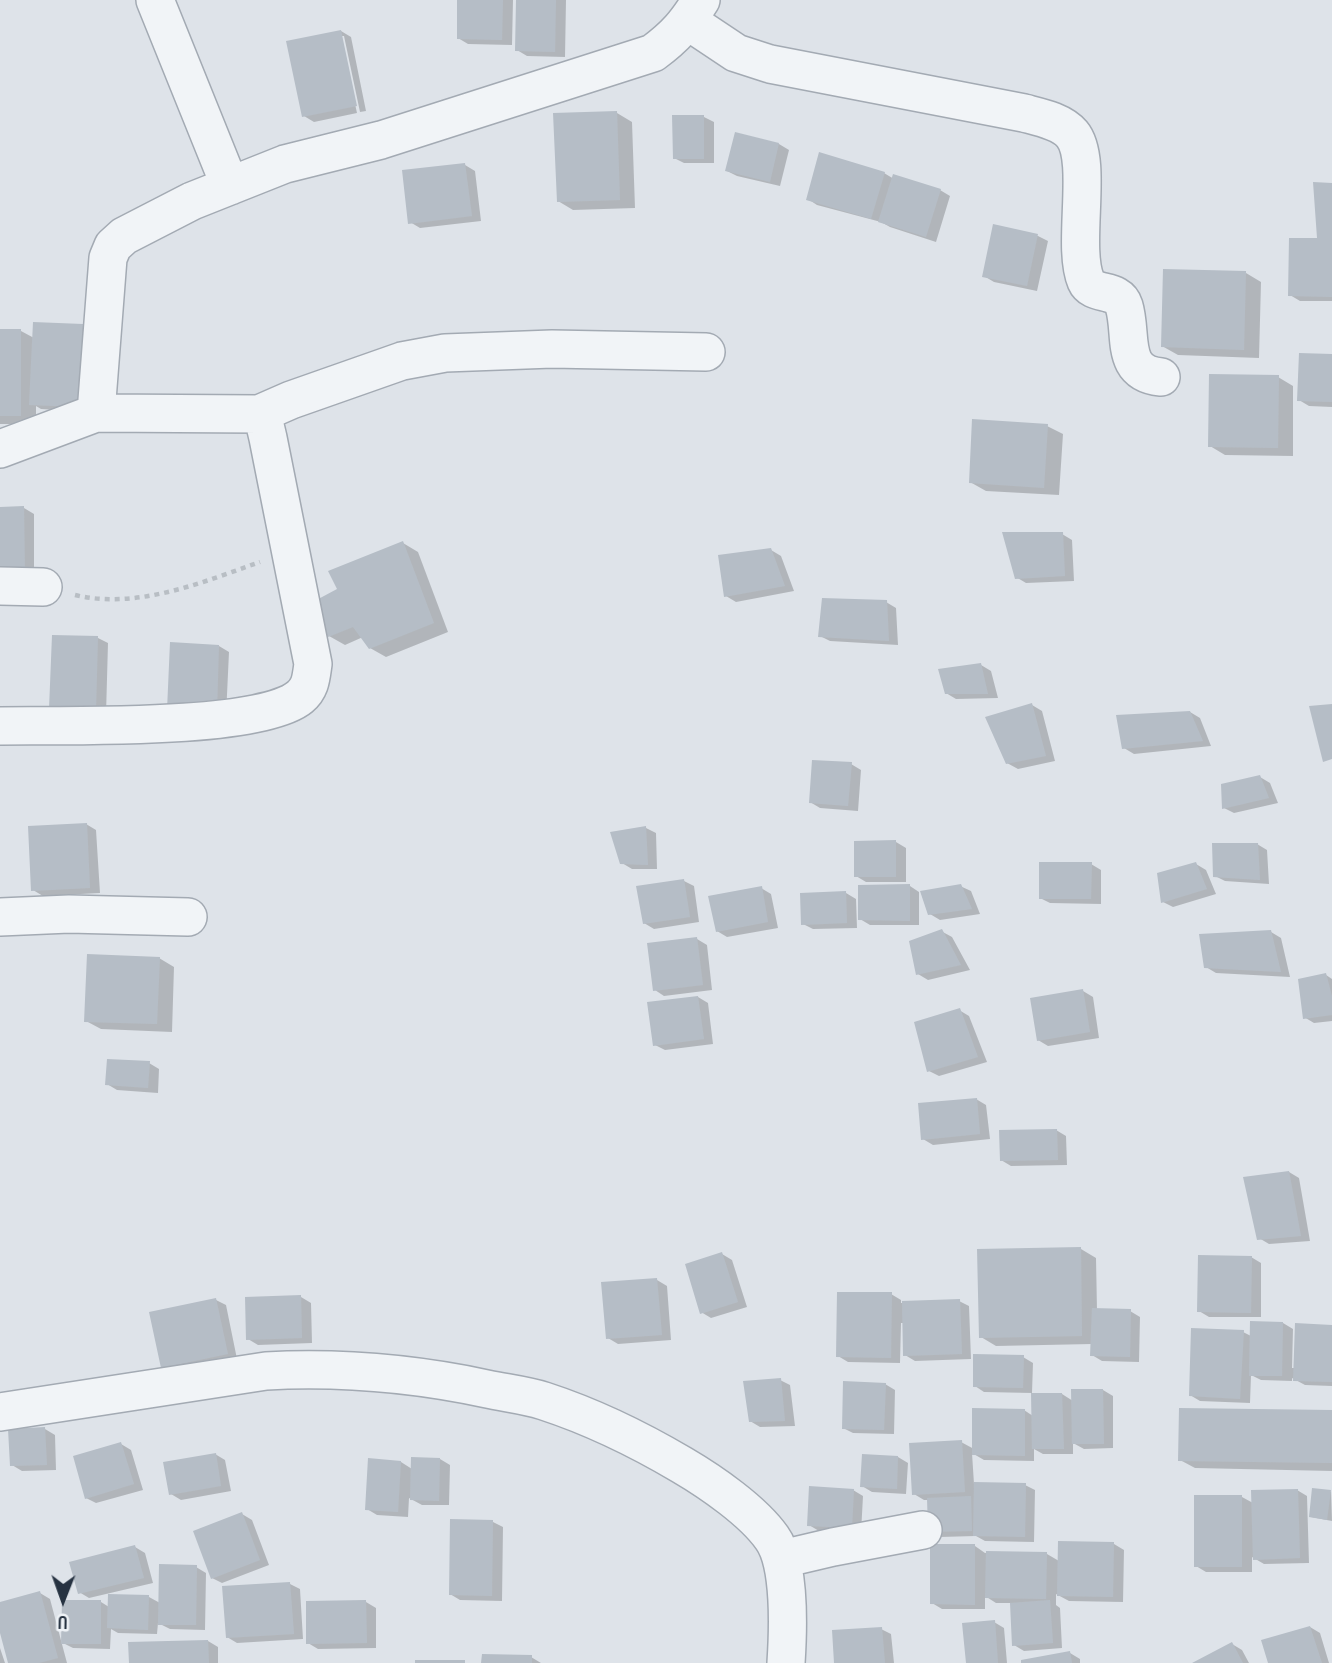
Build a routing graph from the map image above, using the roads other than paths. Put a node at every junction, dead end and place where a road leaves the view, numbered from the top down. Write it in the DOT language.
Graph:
graph roads {
  1 [pos="155,0"];
  2 [pos="694,10"];
  3 [pos="230,186"];
  4 [pos="706,352"];
  5 [pos="1161,377"];
  6 [pos="96,414"];
  7 [pos="259,414"];
  8 [pos="0,449"];
  9 [pos="0,586"];
  10 [pos="44,587"];
  11 [pos="0,726"];
  12 [pos="0,917"];
  13 [pos="188,917"];
  14 [pos="0,1412"];
  15 [pos="923,1530"];
  16 [pos="782,1559"];
  17 [pos="786,1663"];
  1 -- 3 [label="street"];
  2 -- 3 [label="street"];
  2 -- 5 [label="street"];
  3 -- 6 [label="street"];
  4 -- 7 [label="street"];
  6 -- 7 [label="street"];
  6 -- 8 [label="street"];
  7 -- 11 [label="street"];
  9 -- 10 [label="street"];
  12 -- 13 [label="street"];
  14 -- 16 [label="street"];
  15 -- 16 [label="street"];
  16 -- 17 [label="street"];
}
